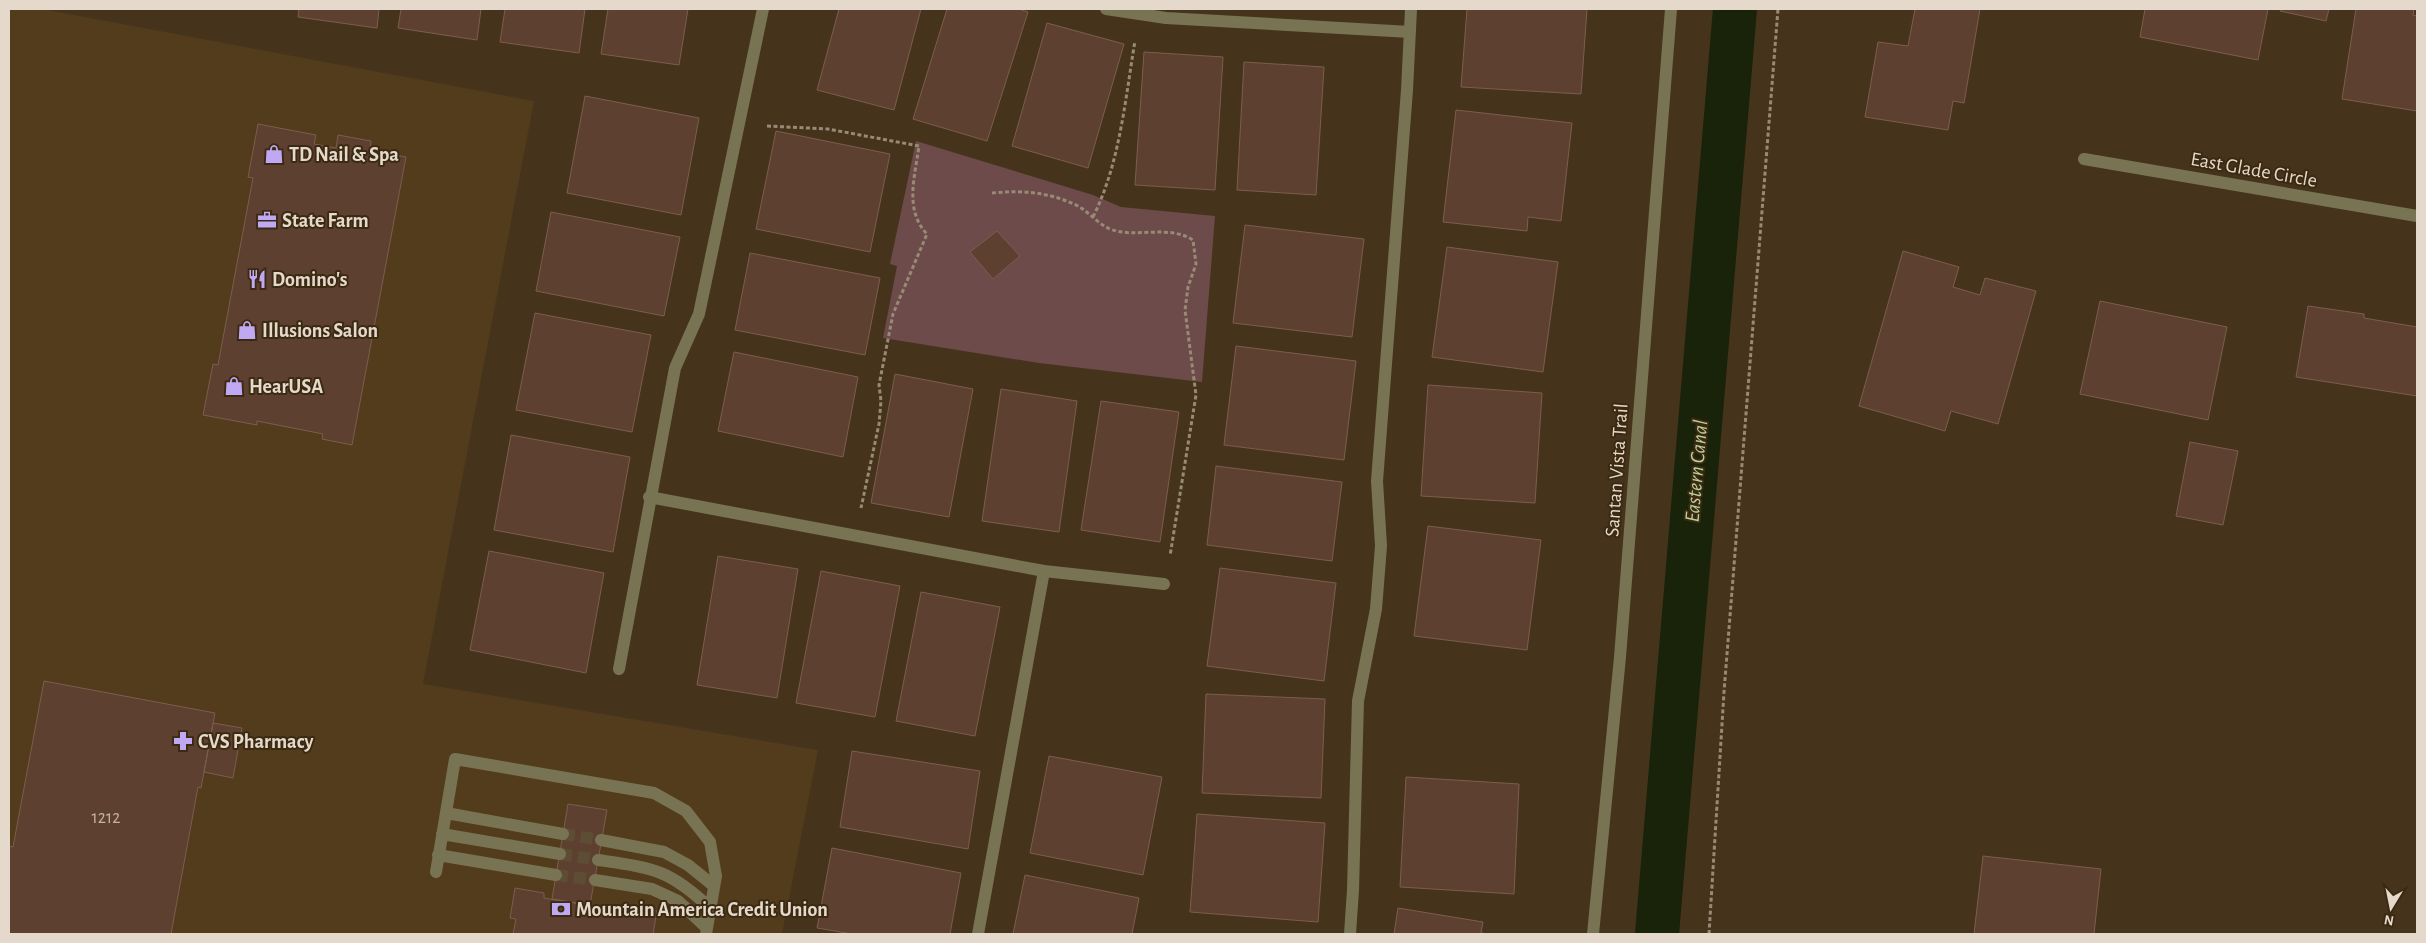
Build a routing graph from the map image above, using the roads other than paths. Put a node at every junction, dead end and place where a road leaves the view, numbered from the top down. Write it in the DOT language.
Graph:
graph roads {
  1 [pos="762,9"];
  2 [pos="1106,9"];
  3 [pos="1411,9"];
  4 [pos="1672,9"];
  5 [pos="1410,32"];
  6 [pos="2084,159"];
  7 [pos="2417,216"];
  8 [pos="650,497"];
  9 [pos="1044,571"];
  10 [pos="1164,584"];
  11 [pos="619,669"];
  12 [pos="446,813"];
  13 [pos="442,834"];
  14 [pos="563,834"];
  15 [pos="601,840"];
  16 [pos="560,854"];
  17 [pos="438,855"];
  18 [pos="598,860"];
  19 [pos="436,872"];
  20 [pos="556,875"];
  21 [pos="595,880"];
  22 [pos="714,886"];
  23 [pos="710,908"];
  24 [pos="706,931"];
  25 [pos="978,934"];
  26 [pos="1350,934"];
  27 [pos="1593,934"];
  1 -- 8 [label="street"];
  2 -- 5 [label="street"];
  3 -- 5 [label="street"];
  4 -- 27 [label="street, Santan Vista Trail"];
  5 -- 26 [label="street"];
  6 -- 7 [label="street, East Glade Circle"];
  8 -- 9 [label="street"];
  8 -- 11 [label="street"];
  9 -- 10 [label="street"];
  9 -- 25 [label="street"];
  12 -- 13 [label="street"];
  12 -- 14 [label="street"];
  12 -- 22 [label="street"];
  13 -- 16 [label="street"];
  13 -- 17 [label="street"];
  15 -- 22 [label="street"];
  17 -- 19 [label="street"];
  17 -- 20 [label="street"];
  18 -- 23 [label="street"];
  21 -- 24 [label="street"];
  22 -- 23 [label="street"];
  23 -- 24 [label="street"];
}
